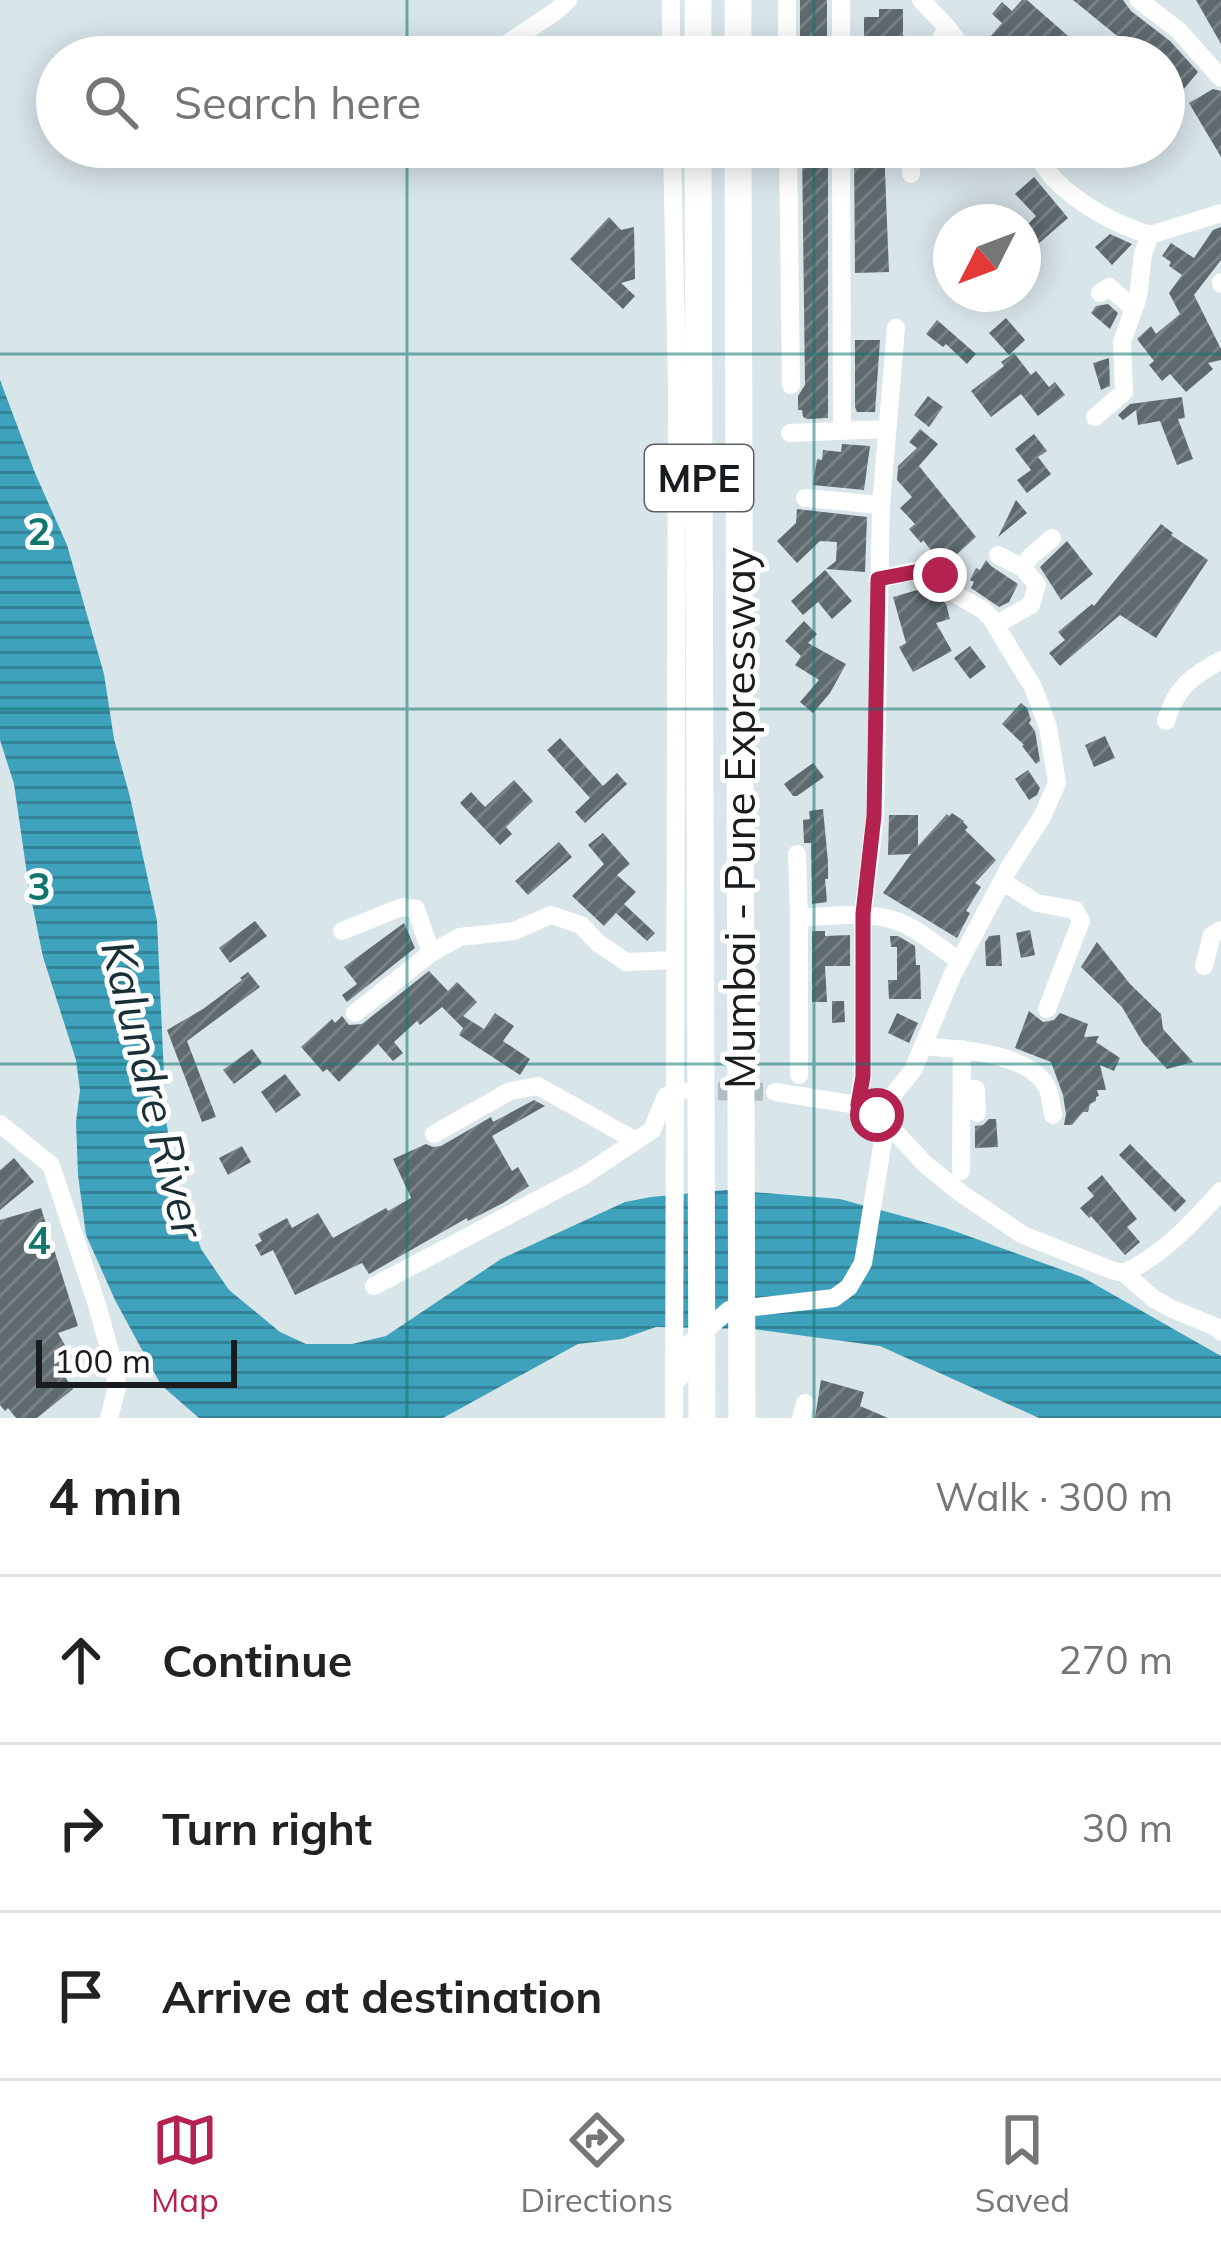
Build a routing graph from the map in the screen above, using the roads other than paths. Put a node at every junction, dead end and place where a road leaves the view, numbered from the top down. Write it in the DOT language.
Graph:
graph roads {
  1 [pos="568,0"];
  2 [pos="671,0"];
  3 [pos="698,0"];
  4 [pos="738,0"];
  5 [pos="787,0"];
  6 [pos="841,0"];
  7 [pos="921,0"];
  8 [pos="1139,0"];
  9 [pos="946,27"];
  10 [pos="519,36"];
  11 [pos="671,36"];
  12 [pos="698,36"];
  13 [pos="738,36"];
  14 [pos="788,36"];
  15 [pos="841,36"];
  16 [pos="942,36"];
  17 [pos="953,36"];
  18 [pos="1183,36"];
  19 [pos="1185,38"];
  20 [pos="1221,78"];
  21 [pos="672,168"];
  22 [pos="698,168"];
  23 [pos="738,168"];
  24 [pos="788,168"];
  25 [pos="841,168"];
  26 [pos="911,168"];
  27 [pos="1046,168"];
  28 [pos="911,174"];
  29 [pos="1221,212"];
  30 [pos="1150,235"];
  31 [pos="1100,293"];
  32 [pos="1133,308"];
  33 [pos="896,328"];
  34 [pos="791,385"];
  35 [pos="1095,417"];
  36 [pos="887,429"];
  37 [pos="842,431"];
  38 [pos="790,434"];
  39 [pos="805,498"];
  40 [pos="881,505"];
  41 [pos="1052,538"];
  42 [pos="998,555"];
  43 [pos="1023,568"];
  44 [pos="878,579"];
  45 [pos="995,625"];
  46 [pos="1221,660"];
  47 [pos="1166,721"];
  48 [pos="797,854"];
  49 [pos="1003,882"];
  50 [pos="863,914"];
  51 [pos="799,918"];
  52 [pos="342,931"];
  53 [pos="1221,931"];
  54 [pos="431,953"];
  55 [pos="675,960"];
  56 [pos="960,961"];
  57 [pos="1204,966"];
  58 [pos="1047,1009"];
  59 [pos="355,1013"];
  60 [pos="922,1046"];
  61 [pos="962,1049"];
  62 [pos="799,1075"];
  63 [pos="962,1089"];
  64 [pos="681,1091"];
  65 [pos="775,1092"];
  66 [pos="858,1105"];
  67 [pos="976,1113"];
  68 [pos="1053,1115"];
  69 [pos="881,1119"];
  70 [pos="0,1124"];
  71 [pos="434,1134"];
  72 [pos="636,1141"];
  73 [pos="961,1171"];
  74 [pos="1221,1191"];
  75 [pos="1124,1273"];
  76 [pos="374,1286"];
  77 [pos="1221,1332"];
  78 [pos="742,1406"];
  79 [pos="688,1414"];
  80 [pos="109,1418"];
  1 -- 10 [label="street"];
  2 -- 11 [label="street"];
  3 -- 12 [label="highway"];
  4 -- 13 [label="highway"];
  5 -- 14 [label="street"];
  6 -- 15 [label="street"];
  7 -- 9 [label="street"];
  8 -- 18 [label="street"];
  9 -- 16 [label="street"];
  9 -- 17 [label="street"];
  19 -- 20 [label="street"];
  21 -- 55 [label="street"];
  22 -- 79 [label="highway, Mumbai - Pune Expressway / MPE"];
  23 -- 78 [label="highway, Mumbai - Pune Expressway / MPE"];
  24 -- 34 [label="street"];
  25 -- 37 [label="street"];
  26 -- 28 [label="street"];
  27 -- 30 [label="street"];
  29 -- 30 [label="street"];
  30 -- 32 [label="street"];
  31 -- 32 [label="street"];
  32 -- 35 [label="street"];
  33 -- 36 [label="street"];
  36 -- 37 [label="street"];
  36 -- 40 [label="street"];
  37 -- 38 [label="street"];
  39 -- 40 [label="street"];
  40 -- 44 [label="street"];
  41 -- 43 [label="street"];
  42 -- 43 [label="street"];
  43 -- 45 [label="street"];
  44 -- 45 [label="street"];
  44 -- 50 [label="street"];
  45 -- 49 [label="street"];
  46 -- 47 [label="street"];
  48 -- 51 [label="street"];
  49 -- 56 [label="street"];
  49 -- 58 [label="street"];
  50 -- 51 [label="street"];
  50 -- 56 [label="street"];
  50 -- 66 [label="street"];
  51 -- 62 [label="street"];
  52 -- 54 [label="street"];
  53 -- 57 [label="street"];
  54 -- 55 [label="street"];
  54 -- 59 [label="street"];
  55 -- 64 [label="street"];
  56 -- 60 [label="street"];
  60 -- 61 [label="street"];
  60 -- 69 [label="street"];
  61 -- 63 [label="street"];
  61 -- 68 [label="street"];
  63 -- 67 [label="street"];
  63 -- 73 [label="street"];
  64 -- 72 [label="street"];
  64 -- 79 [label="street"];
  65 -- 66 [label="street"];
  66 -- 69 [label="street"];
  69 -- 75 [label="street"];
  69 -- 79 [label="street"];
  70 -- 80 [label="street"];
  71 -- 72 [label="street"];
  72 -- 76 [label="street"];
  74 -- 75 [label="street"];
  75 -- 77 [label="street"];
}
